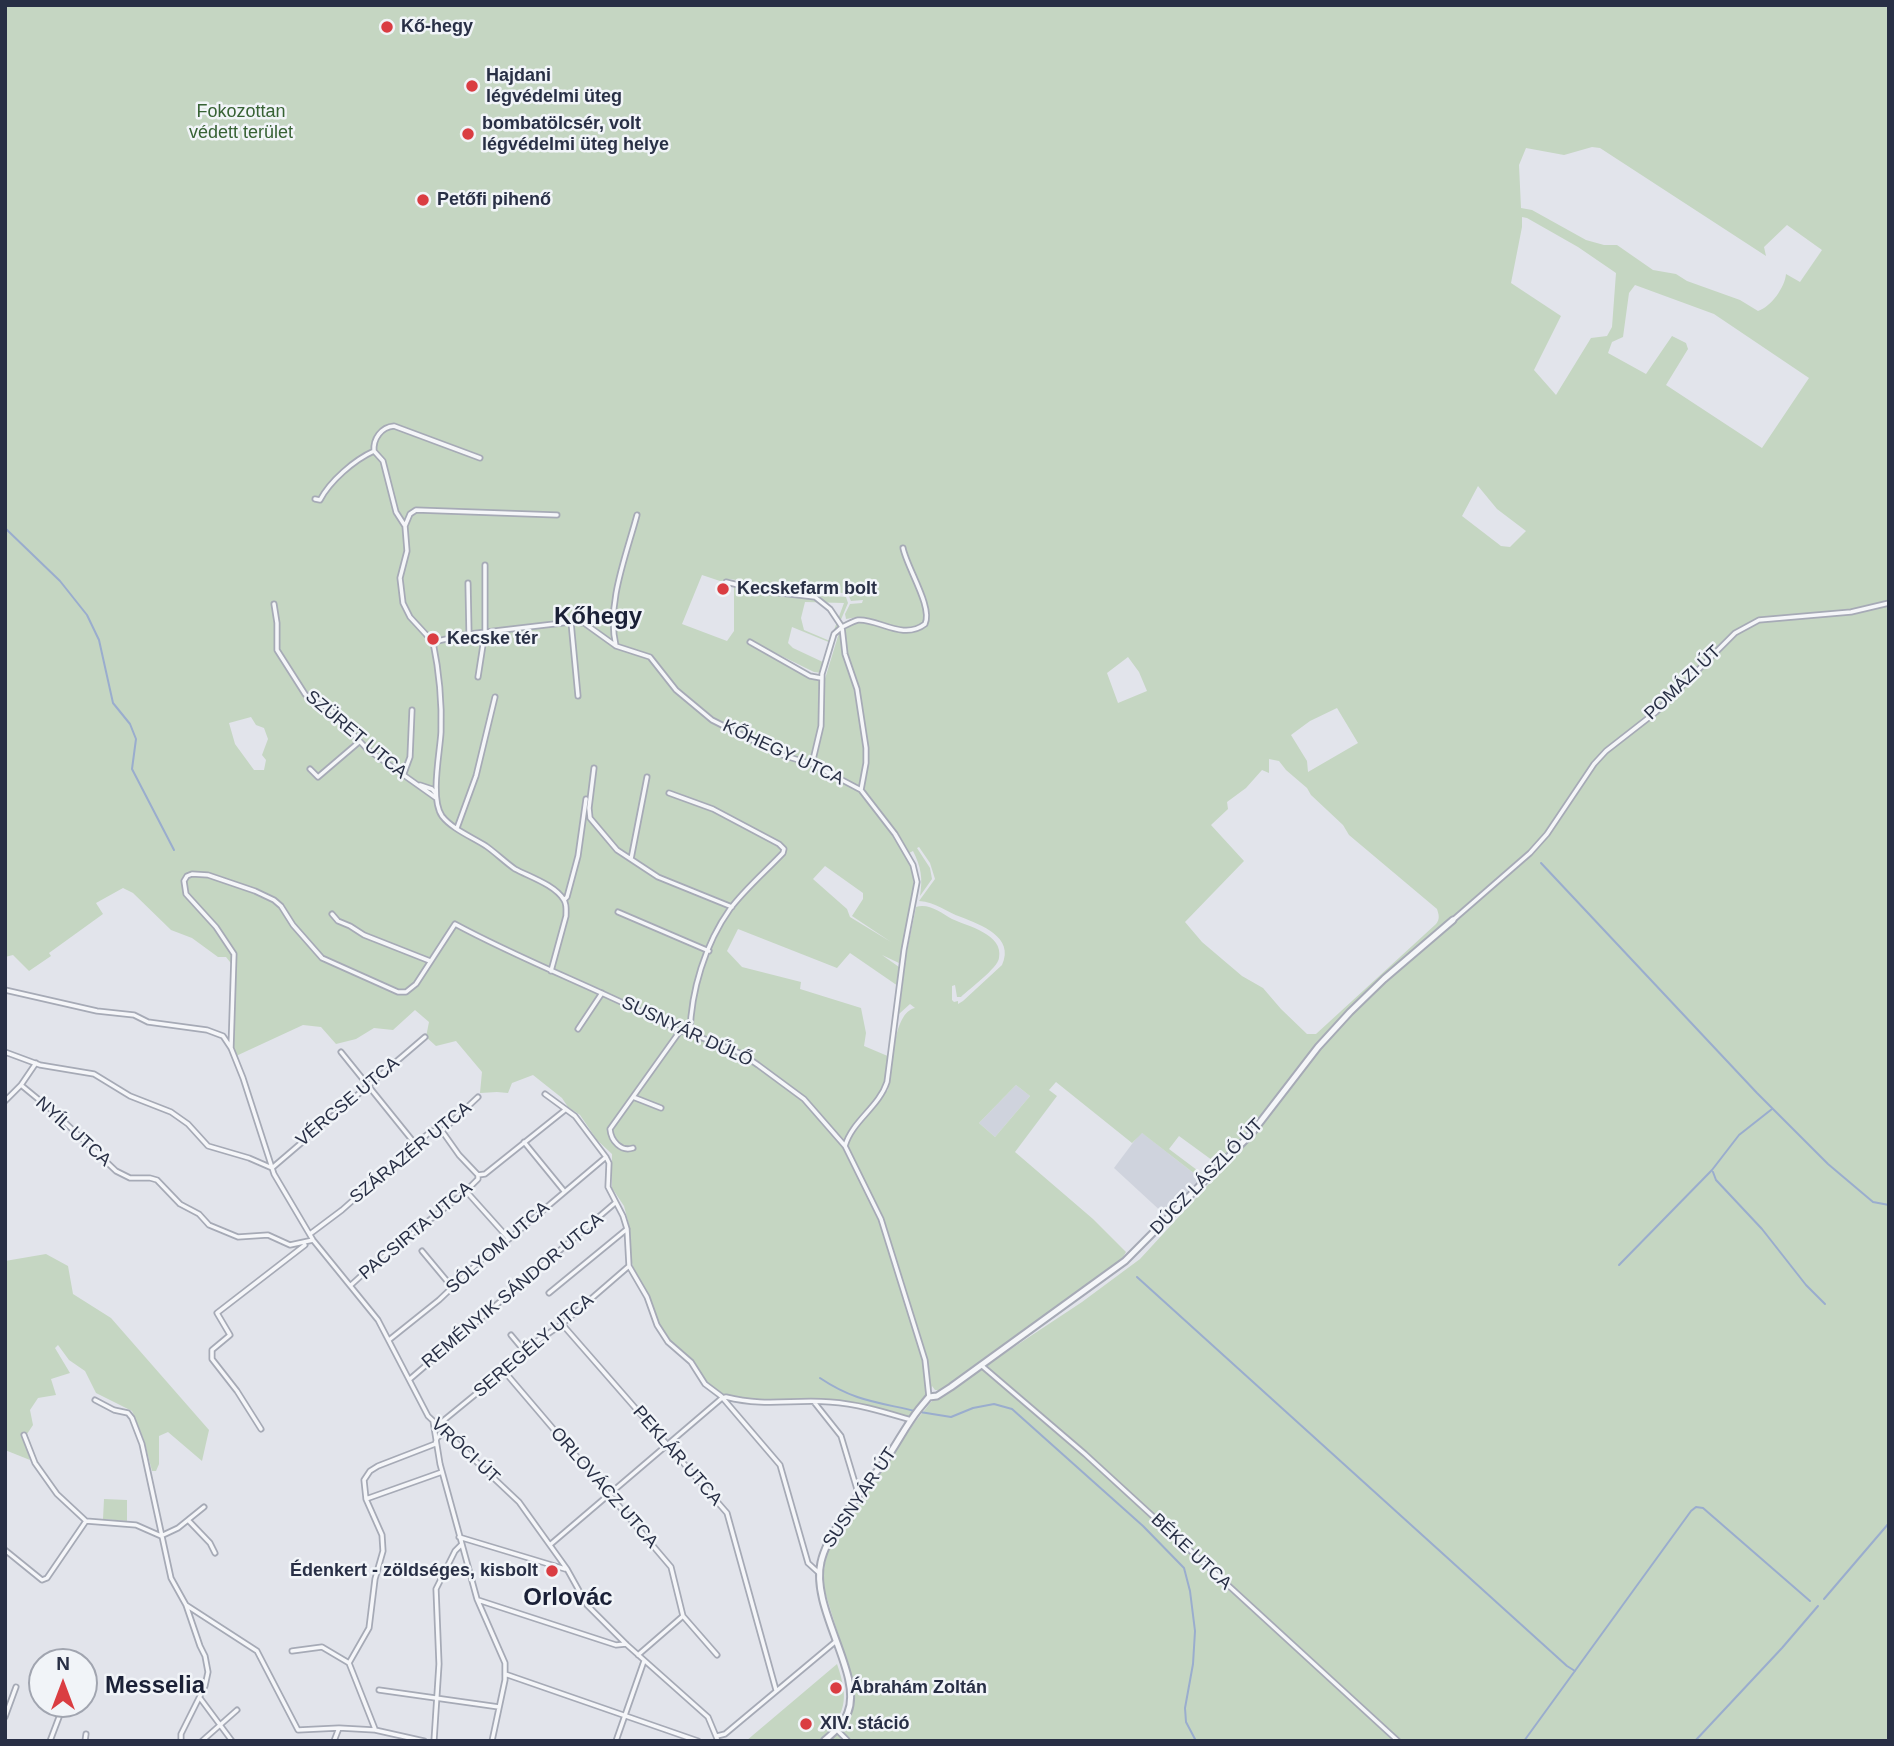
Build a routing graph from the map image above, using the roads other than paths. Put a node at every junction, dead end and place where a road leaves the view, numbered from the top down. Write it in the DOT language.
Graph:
graph roads {
  1 [pos="374,451"];
  2 [pos="480,458"];
  3 [pos="315,499"];
  4 [pos="557,515"];
  5 [pos="636,515"];
  6 [pos="405,526"];
  7 [pos="902,548"];
  8 [pos="485,565"];
  9 [pos="726,582"];
  10 [pos="468,583"];
  11 [pos="1889,603"];
  12 [pos="274,604"];
  13 [pos="571,622"];
  14 [pos="842,627"];
  15 [pos="485,632"];
  16 [pos="469,634"];
  17 [pos="433,642"];
  18 [pos="750,642"];
  19 [pos="616,646"];
  20 [pos="478,677"];
  21 [pos="821,678"];
  22 [pos="578,696"];
  23 [pos="495,697"];
  24 [pos="412,710"];
  25 [pos="359,742"];
  26 [pos="813,764"];
  27 [pos="594,768"];
  28 [pos="310,769"];
  29 [pos="403,776"];
  30 [pos="647,777"];
  31 [pos="861,790"];
  32 [pos="669,793"];
  33 [pos="437,797"];
  34 [pos="586,799"];
  35 [pos="587,808"];
  36 [pos="457,828"];
  37 [pos="631,859"];
  38 [pos="564,900"];
  39 [pos="732,907"];
  40 [pos="618,912"];
  41 [pos="332,914"];
  42 [pos="1453,920"];
  43 [pos="709,951"];
  44 [pos="430,961"];
  45 [pos="551,971"];
  46 [pos="5,990"];
  47 [pos="602,993"];
  48 [pos="578,1029"];
  49 [pos="680,1031"];
  50 [pos="690,1033"];
  51 [pos="425,1037"];
  52 [pos="231,1048"];
  53 [pos="5,1052"];
  54 [pos="341,1052"];
  55 [pos="36,1063"];
  56 [pos="21,1084"];
  57 [pos="369,1084"];
  58 [pos="544,1094"];
  59 [pos="478,1097"];
  60 [pos="633,1097"];
  61 [pos="5,1101"];
  62 [pos="661,1108"];
  63 [pos="565,1110"];
  64 [pos="442,1131"];
  65 [pos="524,1142"];
  66 [pos="845,1146"];
  67 [pos="414,1147"];
  68 [pos="634,1148"];
  69 [pos="606,1157"];
  70 [pos="272,1168"];
  71 [pos="478,1175"];
  72 [pos="466,1191"];
  73 [pos="564,1191"];
  74 [pos="615,1203"];
  75 [pos="627,1229"];
  76 [pos="310,1234"];
  77 [pos="313,1240"];
  78 [pos="509,1240"];
  79 [pos="307,1243"];
  80 [pos="422,1251"];
  81 [pos="629,1266"];
  82 [pos="351,1286"];
  83 [pos="452,1287"];
  84 [pos="548,1293"];
  85 [pos="562,1324"];
  86 [pos="511,1335"];
  87 [pos="389,1340"];
  88 [pos="526,1353"];
  89 [pos="981,1365"];
  90 [pos="504,1371"];
  91 [pos="410,1378"];
  92 [pos="929,1397"];
  93 [pos="722,1398"];
  94 [pos="736,1399"];
  95 [pos="95,1400"];
  96 [pos="814,1402"];
  97 [pos="733,1411"];
  98 [pos="911,1420"];
  99 [pos="433,1421"];
  100 [pos="438,1425"];
  101 [pos="261,1429"];
  102 [pos="444,1432"];
  103 [pos="24,1435"];
  104 [pos="437,1438"];
  105 [pos="667,1445"];
  106 [pos="443,1472"];
  107 [pos="610,1494"];
  108 [pos="859,1496"];
  109 [pos="366,1499"];
  110 [pos="204,1507"];
  111 [pos="188,1520"];
  112 [pos="86,1521"];
  113 [pos="160,1536"];
  114 [pos="459,1537"];
  115 [pos="461,1545"];
  116 [pos="551,1545"];
  117 [pos="5,1550"];
  118 [pos="215,1553"];
  119 [pos="567,1569"];
  120 [pos="819,1573"];
  121 [pos="477,1599"];
  122 [pos="186,1605"];
  123 [pos="683,1616"];
  124 [pos="836,1641"];
  125 [pos="626,1644"];
  126 [pos="292,1651"];
  127 [pos="638,1655"];
  128 [pos="717,1655"];
  129 [pos="645,1661"];
  130 [pos="349,1663"];
  131 [pos="505,1674"];
  132 [pos="16,1687"];
  133 [pos="379,1690"];
  134 [pos="776,1690"];
  135 [pos="436,1697"];
  136 [pos="200,1698"];
  137 [pos="499,1707"];
  138 [pos="236,1710"];
  139 [pos="624,1716"];
  140 [pos="5,1717"];
  141 [pos="59,1718"];
  142 [pos="220,1726"];
  143 [pos="339,1728"];
  144 [pos="836,1729"];
  145 [pos="378,1731"];
  146 [pos="86,1734"];
  147 [pos="718,1738"];
  148 [pos="846,1740"];
  149 [pos="50,1741"];
  150 [pos="85,1741"];
  151 [pos="181,1741"];
  152 [pos="202,1741"];
  153 [pos="232,1741"];
  154 [pos="334,1741"];
  155 [pos="381,1741"];
  156 [pos="424,1741"];
  157 [pos="434,1741"];
  158 [pos="492,1741"];
  159 [pos="616,1741"];
  160 [pos="698,1741"];
  161 [pos="824,1741"];
  162 [pos="1398,1741"];
  1 -- 2 [label="street"];
  1 -- 3 [label="street"];
  1 -- 6 [label="street"];
  4 -- 6 [label="street"];
  5 -- 19 [label="street"];
  6 -- 17 [label="street"];
  7 -- 14 [label="street"];
  8 -- 15 [label="street"];
  9 -- 14 [label="street"];
  10 -- 16 [label="street"];
  11 -- 42 [label="street, POMÁZI ÚT"];
  12 -- 25 [label="street, SZÜRET UTCA"];
  13 -- 15 [label="street, KŐHEGY UTCA"];
  13 -- 19 [label="street, KŐHEGY UTCA"];
  13 -- 22 [label="street"];
  14 -- 21 [label="street"];
  14 -- 31 [label="street"];
  15 -- 16 [label="street, KŐHEGY UTCA"];
  15 -- 20 [label="street"];
  16 -- 17 [label="street, KŐHEGY UTCA"];
  17 -- 33 [label="street, SZÜRET UTCA"];
  18 -- 21 [label="street"];
  19 -- 26 [label="street, KŐHEGY UTCA"];
  21 -- 26 [label="street"];
  23 -- 36 [label="street"];
  24 -- 29 [label="street"];
  25 -- 28 [label="street"];
  25 -- 29 [label="street, SZÜRET UTCA"];
  26 -- 31 [label="street, KŐHEGY UTCA"];
  27 -- 35 [label="street"];
  29 -- 33 [label="street, SZÜRET UTCA"];
  30 -- 37 [label="street"];
  31 -- 66 [label="street, KŐHEGY UTCA"];
  32 -- 39 [label="street"];
  33 -- 36 [label="street, SZÜRET UTCA"];
  34 -- 35 [label="street"];
  35 -- 37 [label="street"];
  35 -- 38 [label="street"];
  36 -- 38 [label="street, SZÜRET UTCA"];
  37 -- 39 [label="street"];
  38 -- 45 [label="street"];
  39 -- 43 [label="street"];
  40 -- 43 [label="street"];
  41 -- 44 [label="street"];
  42 -- 89 [label="street, DÚCZ LÁSZLÓ ÚT"];
  43 -- 50 [label="street"];
  44 -- 45 [label="street, SUSNYÁR DŰLŐ"];
  44 -- 52 [label="street"];
  45 -- 47 [label="street, SUSNYÁR DŰLŐ"];
  46 -- 52 [label="street"];
  47 -- 48 [label="street"];
  47 -- 49 [label="street, SUSNYÁR DŰLŐ"];
  49 -- 50 [label="street, SUSNYÁR DŰLŐ"];
  49 -- 60 [label="street"];
  50 -- 66 [label="street, SUSNYÁR DŰLŐ"];
  51 -- 57 [label="street, VÉRCSE UTCA"];
  52 -- 70 [label="street, VRÓCI ÚT"];
  53 -- 55 [label="street"];
  54 -- 57 [label="street"];
  55 -- 56 [label="street"];
  55 -- 70 [label="street"];
  56 -- 61 [label="street"];
  56 -- 79 [label="street, NYÍL UTCA"];
  57 -- 67 [label="street"];
  57 -- 70 [label="street, VÉRCSE UTCA"];
  58 -- 63 [label="street"];
  59 -- 64 [label="street, SZÁRAZÉR UTCA"];
  60 -- 62 [label="street"];
  60 -- 68 [label="street"];
  63 -- 65 [label="street"];
  63 -- 69 [label="street"];
  64 -- 67 [label="street, SZÁRAZÉR UTCA"];
  64 -- 71 [label="street"];
  65 -- 71 [label="street"];
  65 -- 73 [label="street"];
  66 -- 92 [label="street, SUSNYÁR DŰLŐ"];
  67 -- 76 [label="street, SZÁRAZÉR UTCA"];
  69 -- 73 [label="street, SÓLYOM UTCA"];
  69 -- 74 [label="street"];
  70 -- 76 [label="street, VRÓCI ÚT"];
  71 -- 72 [label="street, PACSIRTA UTCA"];
  72 -- 78 [label="street"];
  72 -- 82 [label="street, PACSIRTA UTCA"];
  73 -- 78 [label="street, SÓLYOM UTCA"];
  74 -- 75 [label="street"];
  74 -- 91 [label="street, REMÉNYIK SÁNDOR UTCA"];
  75 -- 81 [label="street"];
  75 -- 84 [label="street"];
  76 -- 77 [label="street, VRÓCI ÚT"];
  77 -- 79 [label="street"];
  77 -- 82 [label="street, VRÓCI ÚT"];
  78 -- 83 [label="street, SÓLYOM UTCA"];
  79 -- 101 [label="street"];
  80 -- 83 [label="street"];
  81 -- 85 [label="street, SEREGÉLY UTCA"];
  81 -- 93 [label="street"];
  82 -- 87 [label="street, VRÓCI ÚT"];
  83 -- 87 [label="street, SÓLYOM UTCA"];
  85 -- 88 [label="street, SEREGÉLY UTCA"];
  85 -- 105 [label="street, PEKLÁR UTCA"];
  86 -- 88 [label="street"];
  87 -- 91 [label="street, VRÓCI ÚT"];
  88 -- 90 [label="street, SEREGÉLY UTCA"];
  89 -- 92 [label="street, DÚCZ LÁSZLÓ ÚT"];
  89 -- 162 [label="street, BÉKE UTCA"];
  90 -- 100 [label="street, SEREGÉLY UTCA"];
  90 -- 107 [label="street, ORLOVÁCZ UTCA"];
  91 -- 99 [label="street, VRÓCI ÚT"];
  92 -- 98 [label="street, SUSNYÁR ÚT"];
  93 -- 94 [label="street"];
  93 -- 97 [label="street"];
  93 -- 105 [label="street"];
  94 -- 96 [label="street"];
  94 -- 97 [label="street"];
  95 -- 113 [label="street"];
  96 -- 98 [label="street"];
  96 -- 108 [label="street"];
  97 -- 120 [label="street"];
  98 -- 108 [label="street, SUSNYÁR ÚT"];
  99 -- 100 [label="street, VRÓCI ÚT"];
  99 -- 104 [label="street"];
  100 -- 102 [label="street, VRÓCI ÚT"];
  102 -- 104 [label="street"];
  102 -- 116 [label="street, VRÓCI ÚT"];
  103 -- 112 [label="street"];
  104 -- 106 [label="street"];
  104 -- 109 [label="street"];
  105 -- 107 [label="street"];
  105 -- 134 [label="street, PEKLÁR UTCA"];
  106 -- 109 [label="street"];
  106 -- 114 [label="street"];
  107 -- 116 [label="street"];
  107 -- 123 [label="street, ORLOVÁCZ UTCA"];
  108 -- 120 [label="street, SUSNYÁR ÚT"];
  109 -- 130 [label="street"];
  110 -- 111 [label="street"];
  111 -- 113 [label="street"];
  111 -- 118 [label="street"];
  112 -- 113 [label="street"];
  112 -- 117 [label="street"];
  113 -- 122 [label="street"];
  114 -- 115 [label="street"];
  114 -- 119 [label="street"];
  115 -- 121 [label="street"];
  115 -- 135 [label="street"];
  116 -- 119 [label="street, VRÓCI ÚT"];
  119 -- 125 [label="street, VRÓCI ÚT"];
  120 -- 124 [label="street, SUSNYÁR ÚT"];
  121 -- 125 [label="street"];
  121 -- 131 [label="street"];
  122 -- 136 [label="street"];
  122 -- 143 [label="street"];
  123 -- 127 [label="street"];
  123 -- 128 [label="street, ORLOVÁCZ UTCA"];
  124 -- 134 [label="street"];
  124 -- 144 [label="street, SUSNYÁR ÚT"];
  125 -- 127 [label="street, VRÓCI ÚT"];
  126 -- 130 [label="street"];
  127 -- 129 [label="street, VRÓCI ÚT"];
  129 -- 139 [label="street"];
  129 -- 147 [label="street, VRÓCI ÚT"];
  130 -- 145 [label="street"];
  131 -- 137 [label="street"];
  131 -- 139 [label="street"];
  132 -- 140 [label="street"];
  133 -- 135 [label="street"];
  134 -- 147 [label="street"];
  135 -- 137 [label="street"];
  135 -- 157 [label="street"];
  136 -- 142 [label="street"];
  136 -- 151 [label="street"];
  137 -- 158 [label="street"];
  138 -- 142 [label="street"];
  139 -- 159 [label="street"];
  139 -- 160 [label="street"];
  141 -- 149 [label="street"];
  142 -- 152 [label="street"];
  142 -- 153 [label="street"];
  143 -- 145 [label="street"];
  143 -- 154 [label="street"];
  144 -- 148 [label="street"];
  144 -- 161 [label="street, SUSNYÁR ÚT"];
  145 -- 155 [label="street"];
  145 -- 156 [label="street"];
  146 -- 150 [label="street"];
}
